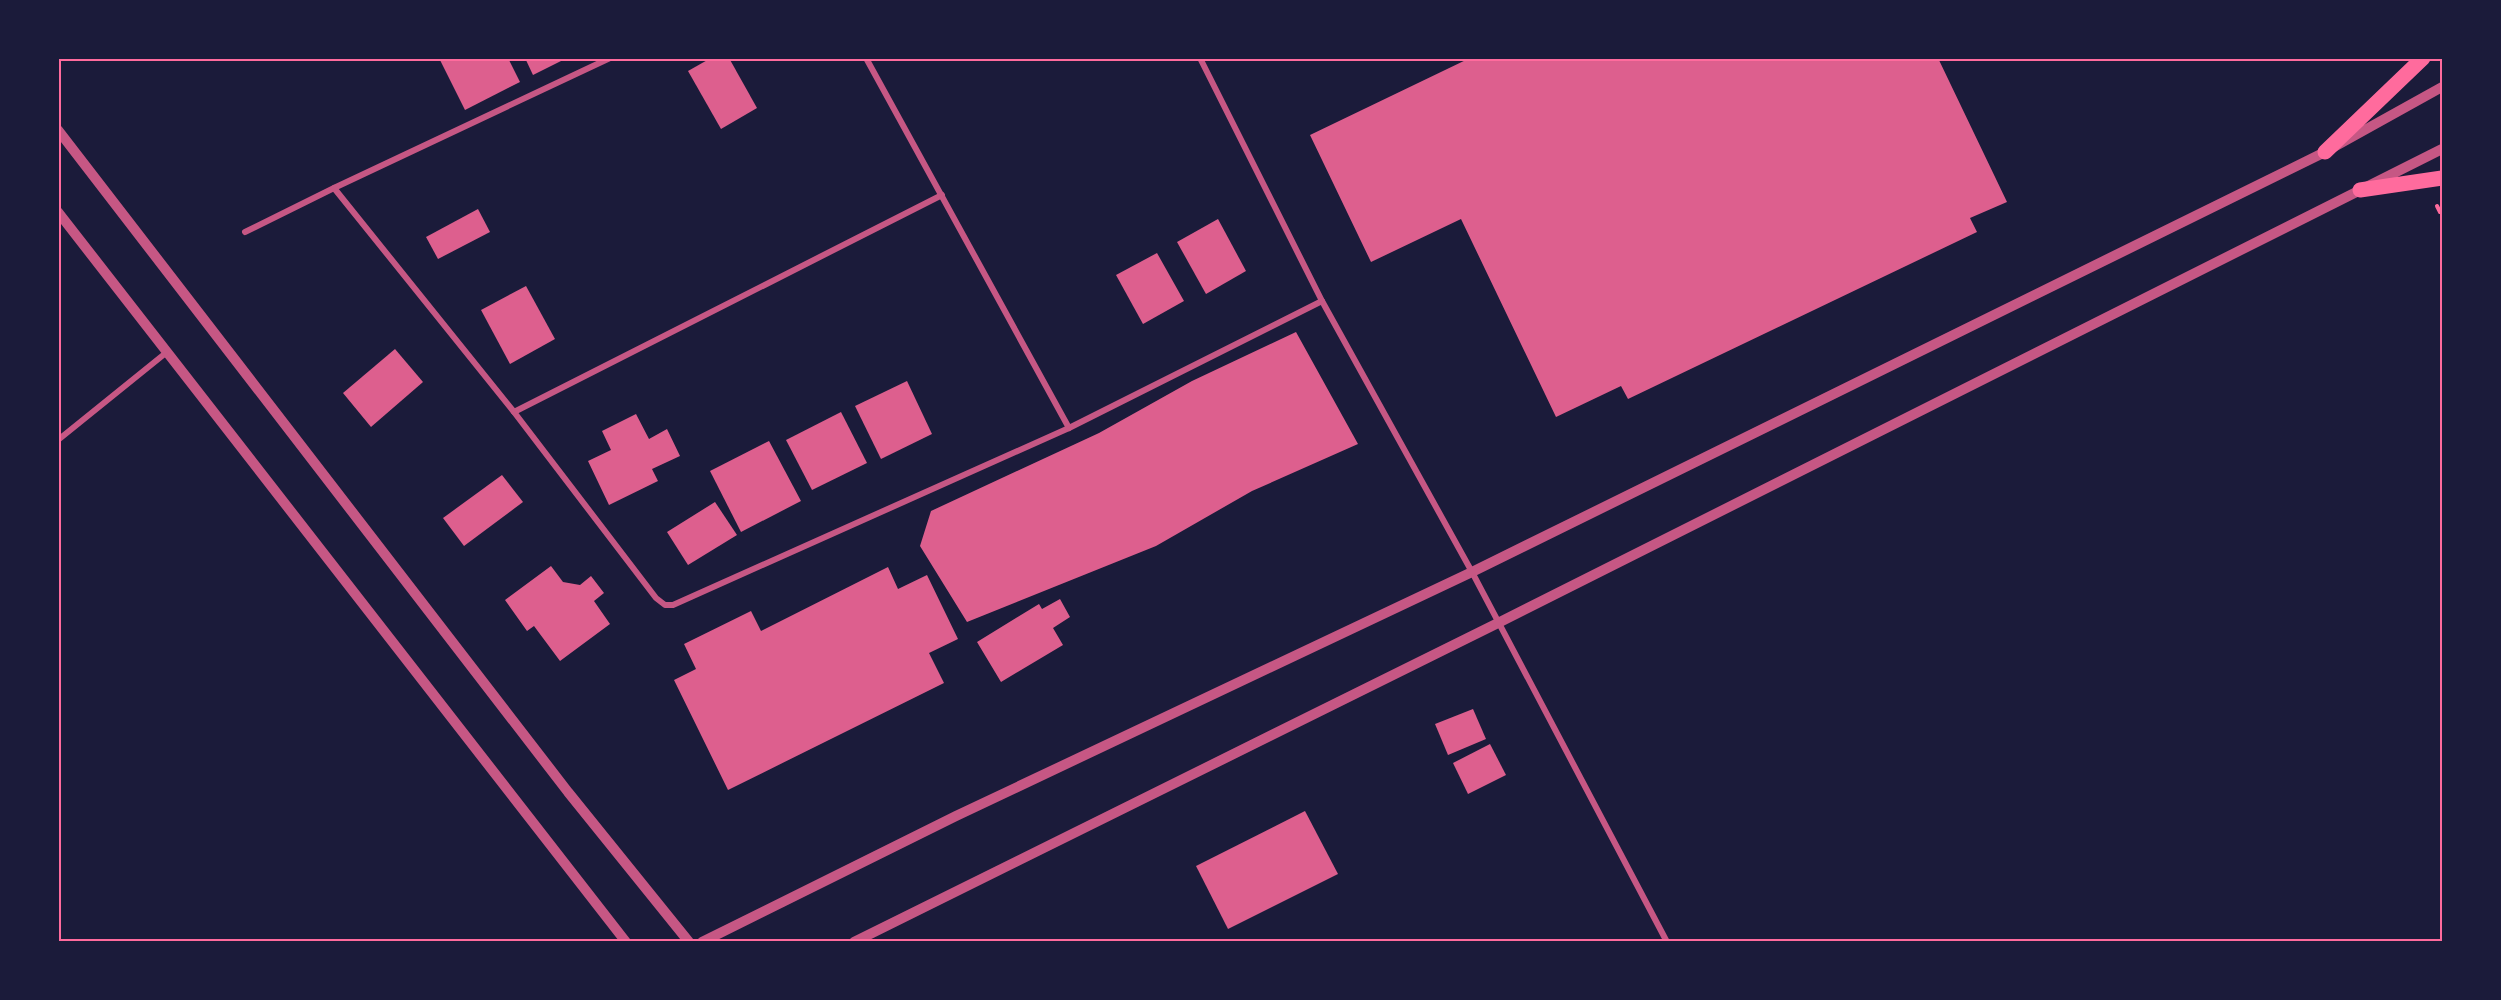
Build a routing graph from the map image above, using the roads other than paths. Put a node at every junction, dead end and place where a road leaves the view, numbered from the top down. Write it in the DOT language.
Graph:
graph roads {
  1 [pos="610,58"];
  2 [pos="866,58"];
  3 [pos="1200,58"];
  4 [pos="2423,58"];
  5 [pos="2442,87"];
  6 [pos="58,130"];
  7 [pos="2442,149"];
  8 [pos="2325,152"];
  9 [pos="2442,178"];
  10 [pos="334,188"];
  11 [pos="2360,190"];
  12 [pos="942,195"];
  13 [pos="58,212"];
  14 [pos="245,232"];
  15 [pos="1322,301"];
  16 [pos="167,352"];
  17 [pos="514,412"];
  18 [pos="1069,428"];
  19 [pos="58,440"];
  20 [pos="1472,572"];
  21 [pos="1498,623"];
  22 [pos="626,942"];
  23 [pos="689,942"];
  24 [pos="702,942"];
  25 [pos="854,942"];
  26 [pos="1667,942"];
  1 -- 10 [label="street"];
  2 -- 12 [label="street"];
  3 -- 15 [label="street"];
  4 -- 8 [label="main road"];
  5 -- 8 [label="street"];
  6 -- 23 [label="street"];
  7 -- 11 [label="street"];
  8 -- 20 [label="street"];
  9 -- 11 [label="main road"];
  10 -- 14 [label="street"];
  10 -- 17 [label="street"];
  11 -- 21 [label="street"];
  12 -- 17 [label="street"];
  12 -- 18 [label="street"];
  13 -- 16 [label="street"];
  15 -- 18 [label="street"];
  15 -- 20 [label="street"];
  16 -- 19 [label="street"];
  16 -- 22 [label="street"];
  17 -- 18 [label="street"];
  20 -- 21 [label="street"];
  20 -- 24 [label="street"];
  21 -- 25 [label="street"];
  21 -- 26 [label="street"];
}
